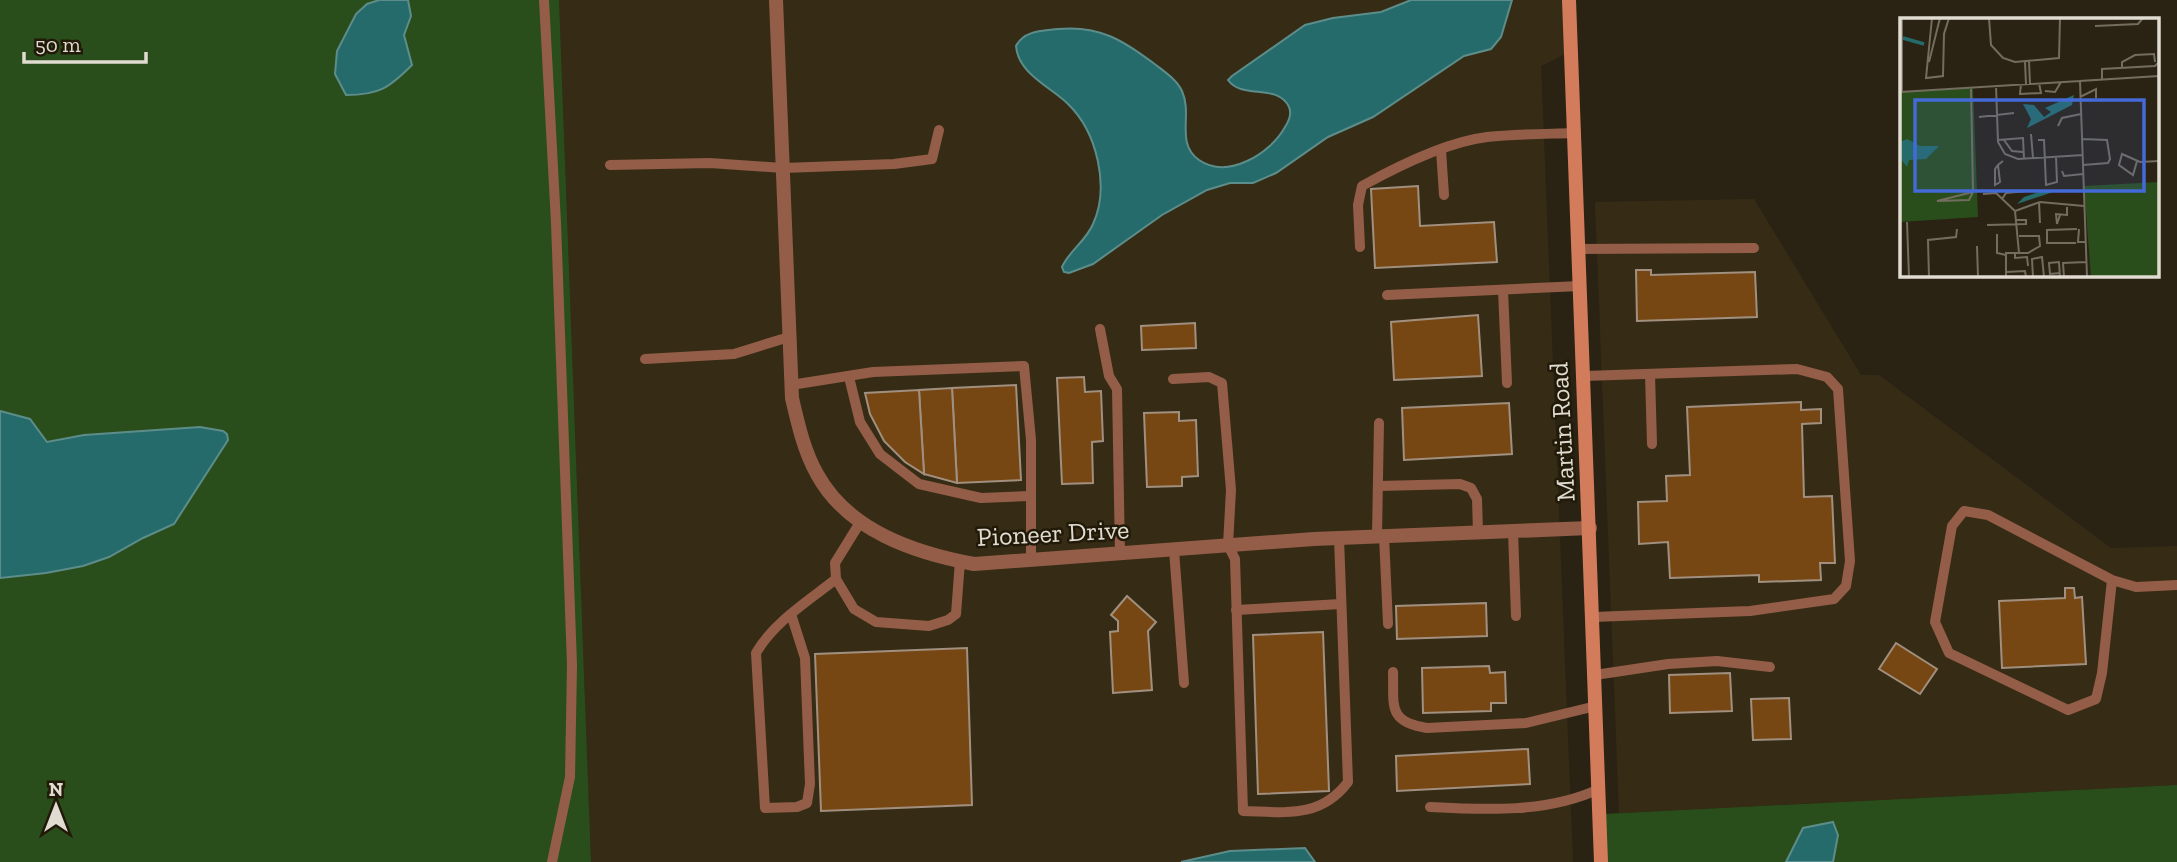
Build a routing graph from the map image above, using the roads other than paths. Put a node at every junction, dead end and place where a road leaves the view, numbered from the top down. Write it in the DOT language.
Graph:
graph roads {
  1 [pos="544,0"];
  2 [pos="776,0"];
  3 [pos="1569,0"];
  4 [pos="939,130"];
  5 [pos="1574,133"];
  6 [pos="1441,149"];
  7 [pos="610,165"];
  8 [pos="783,167"];
  9 [pos="1444,195"];
  10 [pos="1360,247"];
  11 [pos="1578,248"];
  12 [pos="1754,248"];
  13 [pos="1580,286"];
  14 [pos="1503,289"];
  15 [pos="1387,295"];
  16 [pos="1100,329"];
  17 [pos="789,337"];
  18 [pos="645,359"];
  19 [pos="1650,374"];
  20 [pos="1584,376"];
  21 [pos="849,377"];
  22 [pos="1173,379"];
  23 [pos="1507,383"];
  24 [pos="792,385"];
  25 [pos="1379,424"];
  26 [pos="1652,444"];
  27 [pos="1378,486"];
  28 [pos="1030,496"];
  29 [pos="861,521"];
  30 [pos="1590,528"];
  31 [pos="1513,531"];
  32 [pos="1478,532"];
  33 [pos="1381,536"];
  34 [pos="1339,538"];
  35 [pos="1228,545"];
  36 [pos="1174,550"];
  37 [pos="1120,554"];
  38 [pos="1031,560"];
  39 [pos="960,561"];
  40 [pos="836,579"];
  41 [pos="2112,580"];
  42 [pos="2177,585"];
  43 [pos="1341,604"];
  44 [pos="1236,610"];
  45 [pos="791,614"];
  46 [pos="1516,616"];
  47 [pos="1593,617"];
  48 [pos="1388,624"];
  49 [pos="1770,667"];
  50 [pos="1393,672"];
  51 [pos="1595,674"];
  52 [pos="1184,683"];
  53 [pos="1596,706"];
  54 [pos="1599,789"];
  55 [pos="1430,807"];
  56 [pos="552,862"];
  57 [pos="1601,862"];
  1 -- 56 [label="lane"];
  2 -- 8 [label="street, Pioneer Drive"];
  3 -- 5 [label="main road, Martin Road"];
  4 -- 8 [label="lane"];
  5 -- 6 [label="lane"];
  5 -- 11 [label="main road, Martin Road"];
  6 -- 9 [label="lane"];
  6 -- 10 [label="lane"];
  7 -- 8 [label="lane"];
  8 -- 17 [label="street, Pioneer Drive"];
  11 -- 12 [label="lane"];
  11 -- 13 [label="main road, Martin Road"];
  13 -- 14 [label="lane"];
  13 -- 20 [label="main road, Martin Road"];
  14 -- 15 [label="lane"];
  14 -- 23 [label="lane"];
  16 -- 37 [label="lane"];
  17 -- 18 [label="lane"];
  17 -- 24 [label="street, Pioneer Drive"];
  19 -- 20 [label="lane"];
  19 -- 26 [label="lane"];
  19 -- 47 [label="lane"];
  20 -- 30 [label="main road, Martin Road"];
  21 -- 24 [label="lane"];
  21 -- 28 [label="lane"];
  21 -- 28 [label="lane"];
  22 -- 35 [label="lane"];
  24 -- 29 [label="street, Pioneer Drive"];
  25 -- 27 [label="lane"];
  27 -- 32 [label="lane"];
  27 -- 33 [label="lane"];
  28 -- 38 [label="lane"];
  29 -- 39 [label="street, Pioneer Drive"];
  29 -- 40 [label="lane"];
  30 -- 31 [label="street, Pioneer Drive"];
  30 -- 47 [label="main road, Martin Road"];
  31 -- 32 [label="street, Pioneer Drive"];
  31 -- 46 [label="lane"];
  32 -- 33 [label="street, Pioneer Drive"];
  33 -- 34 [label="street, Pioneer Drive"];
  33 -- 48 [label="lane"];
  34 -- 35 [label="street, Pioneer Drive"];
  34 -- 43 [label="lane"];
  35 -- 36 [label="street, Pioneer Drive"];
  35 -- 44 [label="lane"];
  36 -- 37 [label="street, Pioneer Drive"];
  36 -- 52 [label="lane"];
  37 -- 38 [label="street, Pioneer Drive"];
  38 -- 39 [label="street, Pioneer Drive"];
  39 -- 40 [label="lane"];
  40 -- 45 [label="lane"];
  41 -- 41 [label="lane"];
  41 -- 42 [label="lane"];
  43 -- 44 [label="lane"];
  43 -- 44 [label="lane"];
  45 -- 45 [label="lane"];
  47 -- 51 [label="main road, Martin Road"];
  49 -- 51 [label="lane"];
  50 -- 53 [label="lane"];
  51 -- 53 [label="main road, Martin Road"];
  53 -- 54 [label="main road, Martin Road"];
  54 -- 55 [label="lane"];
  54 -- 57 [label="main road, Martin Road"];
}
